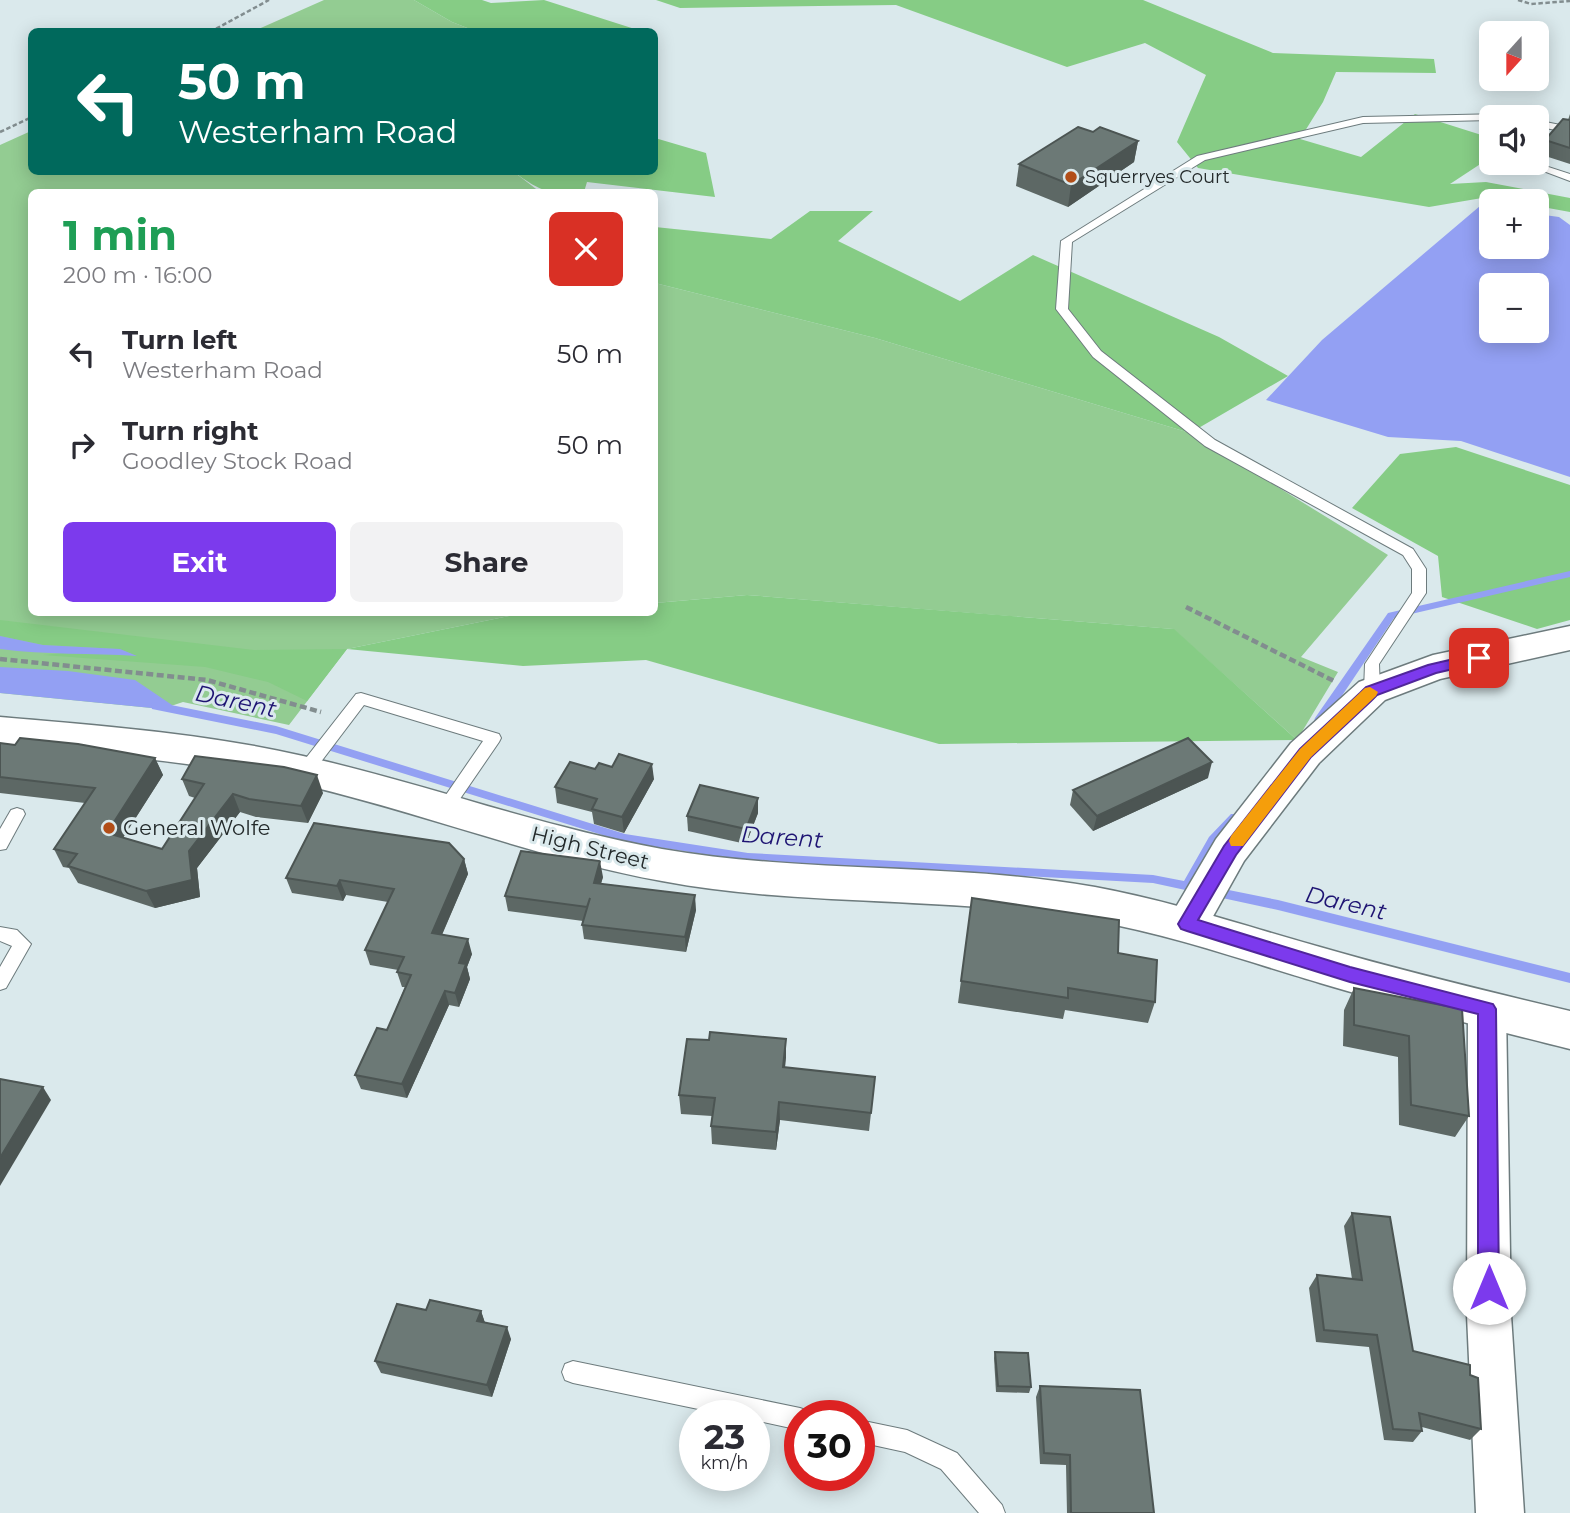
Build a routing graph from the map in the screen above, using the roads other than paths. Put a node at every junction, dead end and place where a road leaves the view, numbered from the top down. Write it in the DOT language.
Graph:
graph roads {
  1 [pos="1479,116"];
  2 [pos="1549,126"];
  3 [pos="1570,130"];
  4 [pos="1549,172"];
  5 [pos="1570,178"];
  6 [pos="1570,638"];
  7 [pos="1368,694"];
  8 [pos="0,731"];
  9 [pos="312,762"];
  10 [pos="450,802"];
  11 [pos="17,814"];
  12 [pos="0,844"];
  13 [pos="1200,902"];
  14 [pos="0,933"];
  15 [pos="0,983"];
  16 [pos="1487,1009"];
  17 [pos="1570,1030"];
  18 [pos="573,1372"];
  19 [pos="784,1416"];
  20 [pos="875,1434"];
  21 [pos="994,1513"];
  22 [pos="1500,1513"];
  1 -- 7 [label="lane"];
  2 -- 3 [label="lane"];
  4 -- 5 [label="lane"];
  6 -- 7 [label="main road"];
  7 -- 13 [label="main road"];
  8 -- 9 [label="main road, High Street"];
  9 -- 10 [label="main road, High Street"];
  9 -- 10 [label="lane"];
  10 -- 13 [label="main road, High Street"];
  11 -- 12 [label="lane"];
  13 -- 16 [label="main road, High Street"];
  14 -- 15 [label="lane"];
  16 -- 17 [label="main road, High Street"];
  16 -- 22 [label="street"];
  18 -- 19 [label="lane"];
  20 -- 21 [label="lane"];
}
